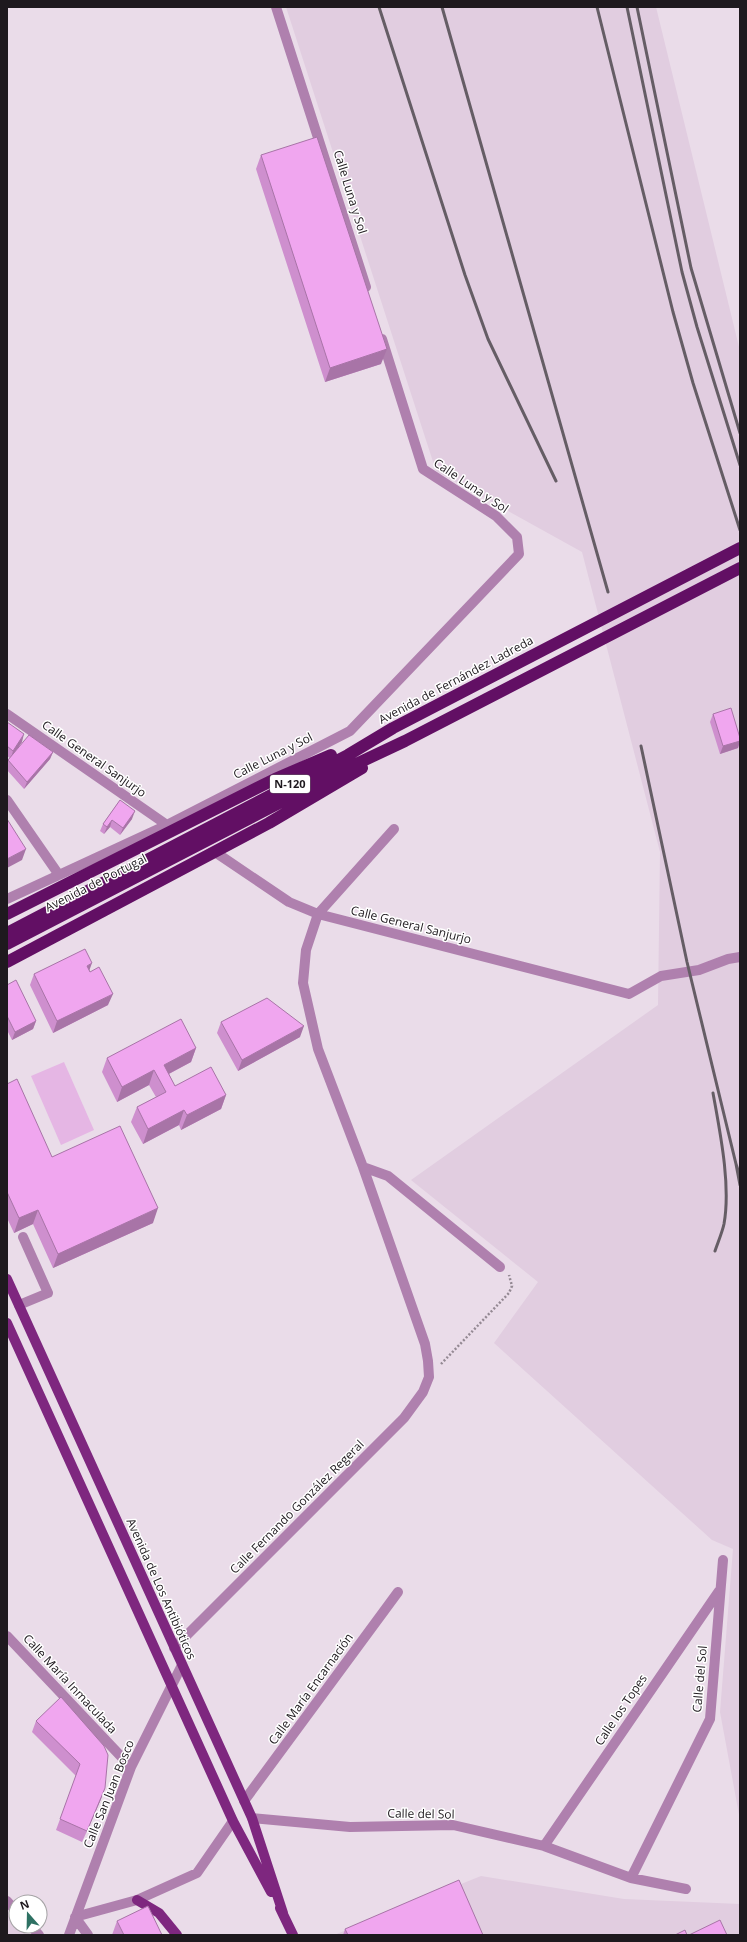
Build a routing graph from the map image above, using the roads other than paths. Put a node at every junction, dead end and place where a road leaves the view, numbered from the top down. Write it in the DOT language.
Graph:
graph roads {
  1 [pos="276,7"];
  2 [pos="368,294"];
  3 [pos="380,332"];
  4 [pos="740,548"];
  5 [pos="740,568"];
  6 [pos="7,714"];
  7 [pos="393,728"];
  8 [pos="405,741"];
  9 [pos="7,800"];
  10 [pos="167,825"];
  11 [pos="394,829"];
  12 [pos="186,839"];
  13 [pos="215,852"];
  14 [pos="116,860"];
  15 [pos="84,863"];
  16 [pos="59,875"];
  17 [pos="7,899"];
  18 [pos="7,914"];
  19 [pos="318,914"];
  20 [pos="7,933"];
  21 [pos="7,944"];
  22 [pos="740,957"];
  23 [pos="7,962"];
  24 [pos="363,1167"];
  25 [pos="23,1237"];
  26 [pos="500,1267"];
  27 [pos="7,1279"];
  28 [pos="19,1305"];
  29 [pos="7,1323"];
  30 [pos="723,1560"];
  31 [pos="720,1589"];
  32 [pos="398,1592"];
  33 [pos="7,1636"];
  34 [pos="174,1648"];
  35 [pos="182,1665"];
  36 [pos="172,1687"];
  37 [pos="131,1767"];
  38 [pos="244,1801"];
  39 [pos="252,1818"];
  40 [pos="233,1821"];
  41 [pos="544,1846"];
  42 [pos="631,1878"];
  43 [pos="686,1889"];
  44 [pos="137,1900"];
  45 [pos="283,1913"];
  46 [pos="75,1917"];
  47 [pos="69,1935"];
  48 [pos="88,1935"];
  49 [pos="177,1935"];
  50 [pos="293,1935"];
  1 -- 2 [label="street, Calle Luna y Sol"];
  3 -- 10 [label="street, Calle Luna y Sol"];
  4 -- 7 [label="highway, Avenida de Fernández Ladreda / N-120"];
  5 -- 8 [label="highway, N-120"];
  6 -- 10 [label="street, Calle General Sanjurjo"];
  7 -- 12 [label="highway, Avenida de Fernández Ladreda / N-120"];
  7 -- 14 [label="highway"];
  8 -- 13 [label="highway"];
  8 -- 21 [label="highway, Avenida de Portugal / N-120"];
  9 -- 16 [label="street"];
  10 -- 15 [label="street"];
  11 -- 19 [label="street, Calle Fernando González Regeral"];
  12 -- 20 [label="highway, Avenida de Portugal / N-120"];
  13 -- 19 [label="street, Calle General Sanjurjo"];
  13 -- 23 [label="highway"];
  14 -- 15 [label="street"];
  14 -- 18 [label="highway"];
  15 -- 16 [label="street"];
  16 -- 17 [label="street"];
  19 -- 22 [label="street, Calle General Sanjurjo"];
  19 -- 24 [label="street, Calle Fernando González Regeral"];
  24 -- 26 [label="street"];
  24 -- 34 [label="street, Calle Fernando González Regeral"];
  25 -- 28 [label="street"];
  27 -- 28 [label="main road, Avenida de Los Antibióticos"];
  28 -- 34 [label="main road, Avenida de Los Antibióticos"];
  29 -- 36 [label="main road, Avenida de Los Antibióticos"];
  30 -- 31 [label="street, Calle del Sol"];
  31 -- 41 [label="street, Calle los Topes"];
  31 -- 42 [label="street, Calle del Sol"];
  32 -- 38 [label="street, Calle María Encarnación"];
  33 -- 37 [label="street, Calle María Inmaculada"];
  34 -- 35 [label="main road, Avenida de Los Antibióticos"];
  35 -- 36 [label="street, Calle San Juan Bosco"];
  35 -- 38 [label="main road, Avenida de Los Antibióticos"];
  36 -- 37 [label="street, Calle San Juan Bosco"];
  36 -- 40 [label="main road, Avenida de Los Antibióticos"];
  37 -- 46 [label="street, Calle San Juan Bosco"];
  38 -- 39 [label="main road, Avenida de Los Antibióticos"];
  39 -- 41 [label="street, Calle del Sol"];
  39 -- 45 [label="main road, Avenida de Los Antibióticos"];
  40 -- 44 [label="street"];
  40 -- 45 [label="main road, Avenida de Los Antibióticos"];
  41 -- 42 [label="street, Calle del Sol"];
  42 -- 43 [label="street, Calle del Sol"];
  44 -- 46 [label="street"];
  44 -- 49 [label="main road"];
  45 -- 50 [label="main road, Avenida de Los Antibióticos"];
  46 -- 47 [label="street, Calle San Juan Bosco"];
  46 -- 48 [label="street"];
}
